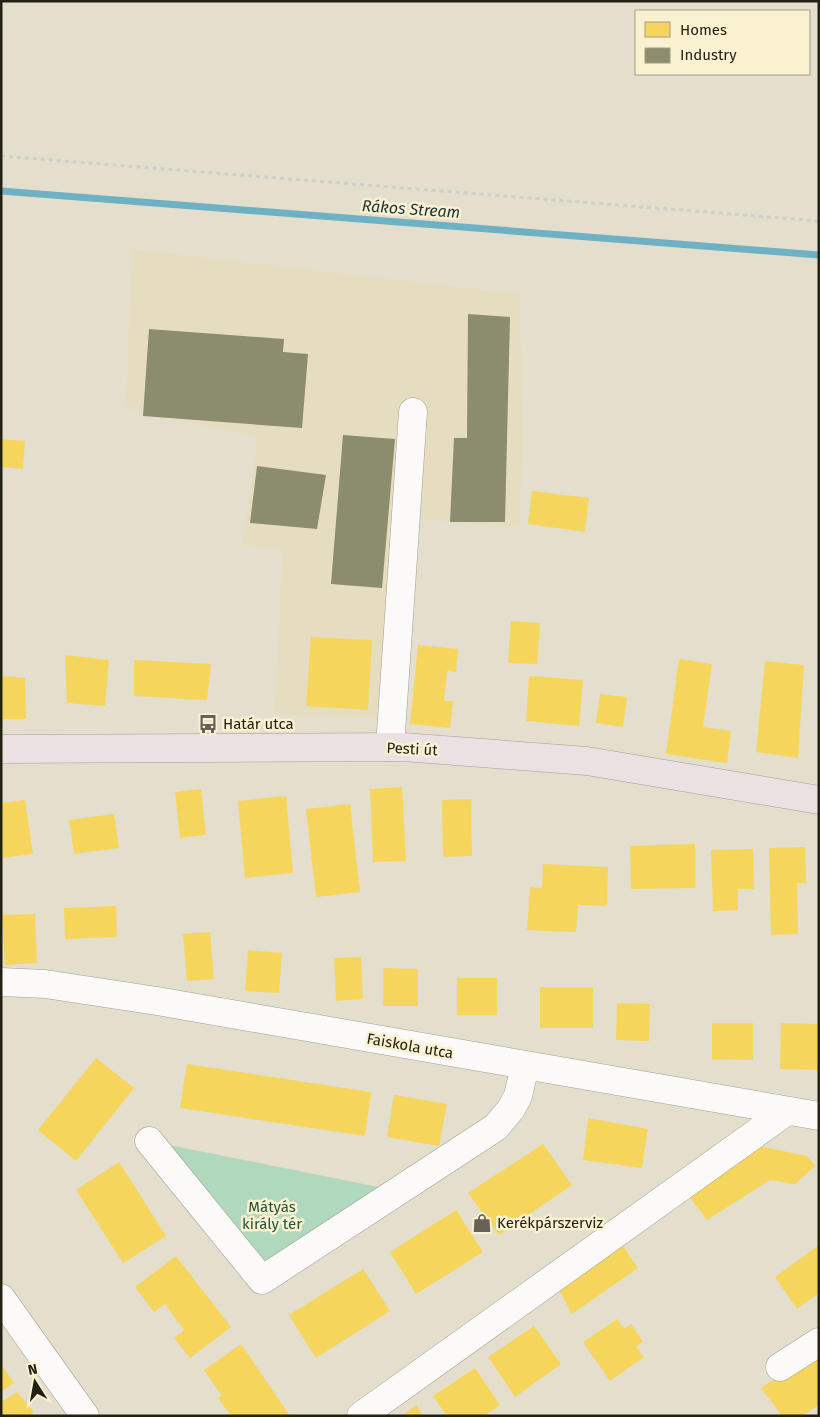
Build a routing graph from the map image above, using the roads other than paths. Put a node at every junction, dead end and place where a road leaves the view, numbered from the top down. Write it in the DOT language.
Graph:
graph roads {
  1 [pos="413,412"];
  2 [pos="390,747"];
  3 [pos="1,749"];
  4 [pos="819,800"];
  5 [pos="1,982"];
  6 [pos="525,1066"];
  7 [pos="787,1111"];
  8 [pos="819,1116"];
  9 [pos="149,1141"];
  10 [pos="1,1298"];
  11 [pos="819,1342"];
  12 [pos="780,1367"];
  13 [pos="84,1416"];
  14 [pos="361,1416"];
  1 -- 2 [label="street"];
  2 -- 3 [label="main road, Pesti út"];
  2 -- 4 [label="main road, Pesti út"];
  5 -- 6 [label="street, Faiskola utca"];
  6 -- 7 [label="street, Faiskola utca"];
  6 -- 9 [label="street"];
  7 -- 8 [label="street, Faiskola utca"];
  7 -- 14 [label="street"];
  10 -- 13 [label="street"];
  11 -- 12 [label="street"];
}
